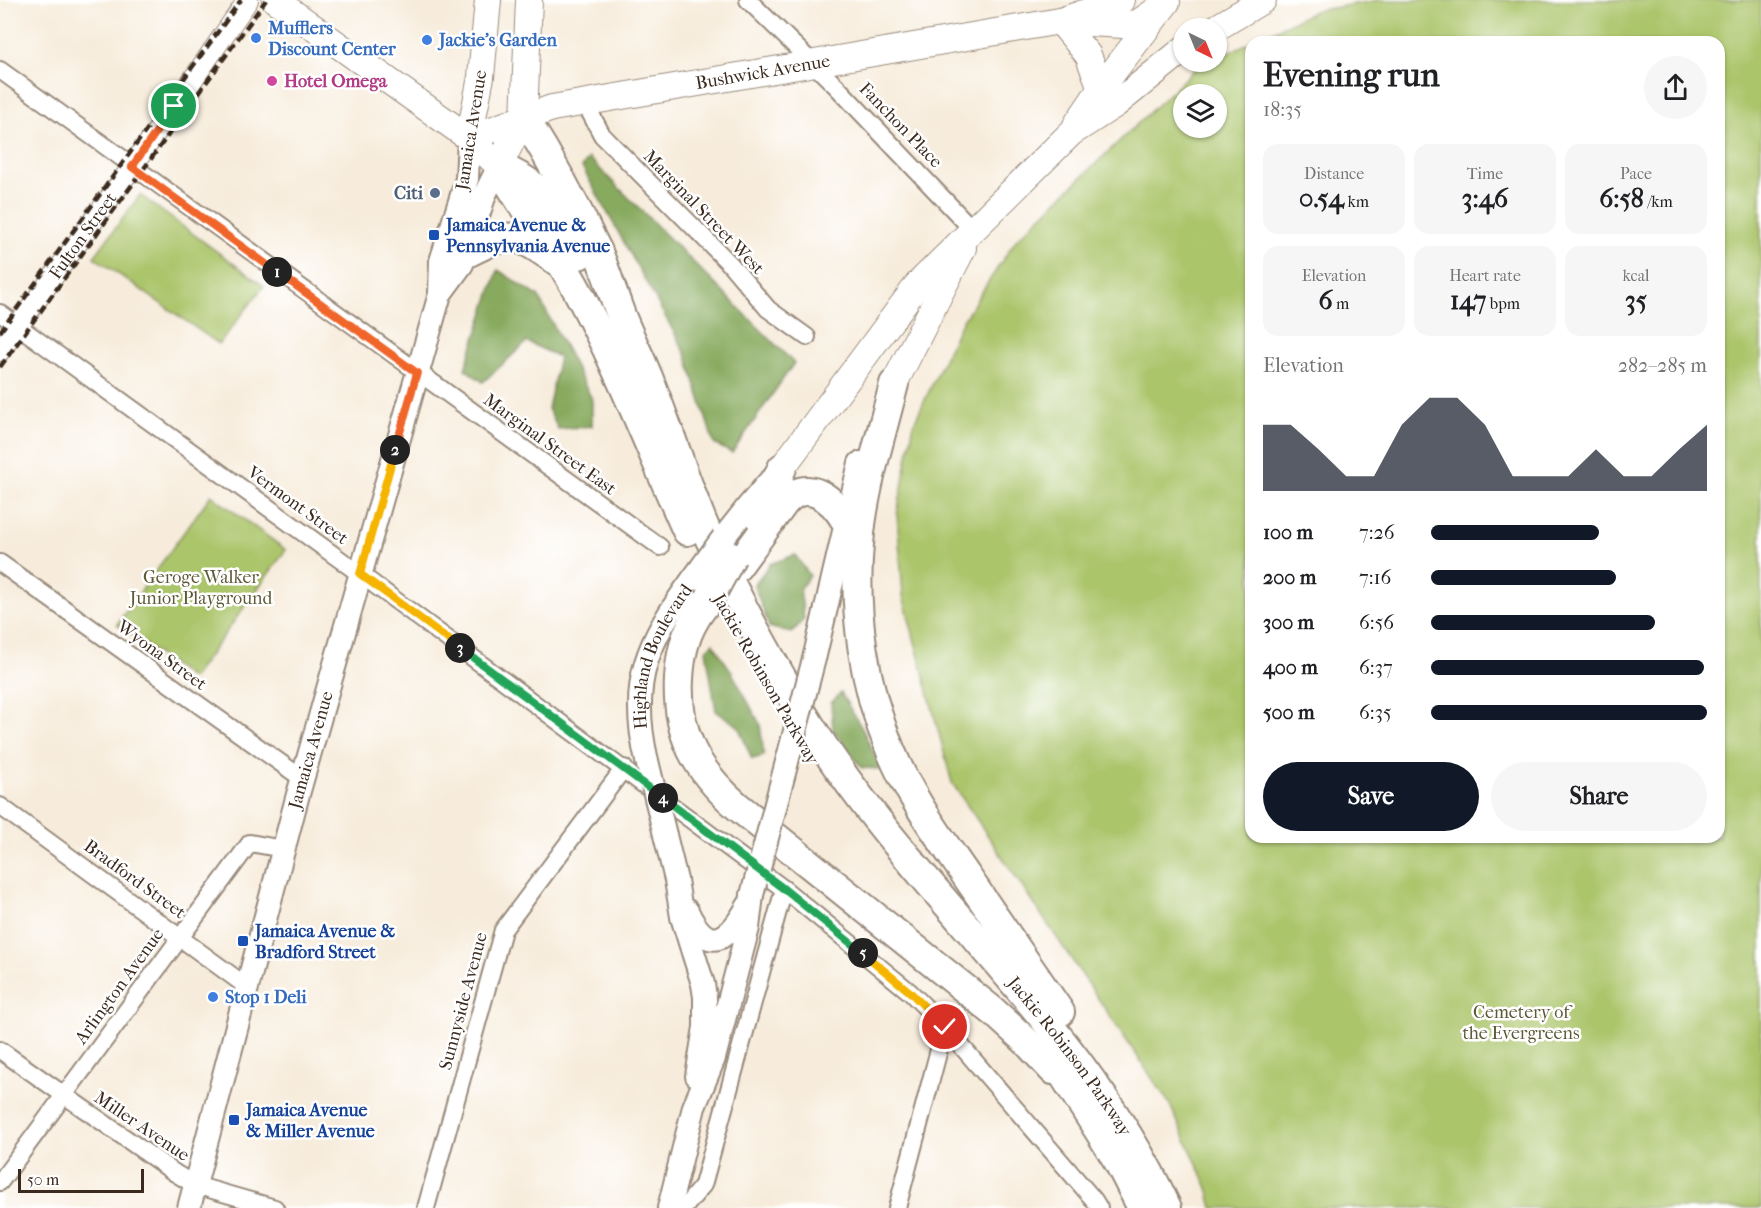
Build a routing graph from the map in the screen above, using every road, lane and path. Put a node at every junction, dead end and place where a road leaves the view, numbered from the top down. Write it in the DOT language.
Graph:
graph roads {
  1 [pos="248,0"];
  2 [pos="275,0"];
  3 [pos="488,0"];
  4 [pos="530,0"];
  5 [pos="748,0"];
  6 [pos="1122,0"];
  7 [pos="1263,0"];
  8 [pos="1168,1"];
  9 [pos="1060,21"];
  10 [pos="1227,21"];
  11 [pos="1173,58"];
  12 [pos="812,63"];
  13 [pos="0,70"];
  14 [pos="1101,88"];
  15 [pos="585,103"];
  16 [pos="524,117"];
  17 [pos="1071,133"];
  18 [pos="470,138"];
  19 [pos="499,166"];
  20 [pos="132,167"];
  21 [pos="972,229"];
  22 [pos="467,253"];
  23 [pos="563,265"];
  24 [pos="440,294"];
  25 [pos="0,314"];
  26 [pos="624,322"];
  27 [pos="18,326"];
  28 [pos="807,337"];
  29 [pos="0,351"];
  30 [pos="417,373"];
  31 [pos="894,384"];
  32 [pos="782,468"];
  33 [pos="757,518"];
  34 [pos="846,520"];
  35 [pos="660,547"];
  36 [pos="0,563"];
  37 [pos="360,574"];
  38 [pos="683,614"];
  39 [pos="624,768"];
  40 [pos="303,778"];
  41 [pos="0,806"];
  42 [pos="283,849"];
  43 [pos="676,880"];
  44 [pos="784,889"];
  45 [pos="751,898"];
  46 [pos="180,936"];
  47 [pos="246,986"];
  48 [pos="945,1027"];
  49 [pos="0,1050"];
  50 [pos="63,1095"];
  51 [pos="694,1107"];
  52 [pos="1098,1107"];
  53 [pos="0,1182"];
  54 [pos="195,1185"];
  55 [pos="189,1208"];
  56 [pos="275,1208"];
  57 [pos="426,1208"];
  58 [pos="669,1208"];
  59 [pos="684,1208"];
  60 [pos="897,1208"];
  61 [pos="1099,1208"];
  62 [pos="1142,1208"];
  63 [pos="1167,1208"];
  1 -- 20 [label="street, Fulton Street"];
  2 -- 18 [label="main road"];
  3 -- 18 [label="main road, Jamaica Avenue"];
  4 -- 16 [label="main road, Jamaica Avenue"];
  5 -- 12 [label="street, Fanchon Place"];
  6 -- 9 [label="main road, Bushwick Avenue"];
  7 -- 10 [label="main road"];
  8 -- 9 [label="main road, Bushwick Avenue"];
  8 -- 14 [label="main road, Highland Boulevard"];
  9 -- 12 [label="main road, Bushwick Avenue"];
  9 -- 14 [label="main road"];
  11 -- 17 [label="main road, Highland Boulevard"];
  12 -- 15 [label="main road, Bushwick Avenue"];
  12 -- 21 [label="street, Fanchon Place"];
  13 -- 20 [label="street, Marginal Street East"];
  14 -- 17 [label="main road, Highland Boulevard"];
  15 -- 16 [label="main road, Bushwick Avenue"];
  15 -- 28 [label="street, Marginal Street West"];
  16 -- 18 [label="main road, Bushwick Avenue"];
  16 -- 19 [label="main road, Jamaica Avenue"];
  16 -- 26 [label="highway"];
  17 -- 21 [label="main road, Highland Boulevard"];
  18 -- 19 [label="main road"];
  18 -- 24 [label="main road, Jamaica Avenue"];
  19 -- 22 [label="main road, Jamaica Avenue"];
  19 -- 23 [label="highway, Jackie Robinson Parkway"];
  19 -- 26 [label="highway"];
  20 -- 27 [label="street, Fulton Street"];
  20 -- 30 [label="street, Marginal Street East"];
  21 -- 31 [label="main road, Highland Boulevard"];
  21 -- 32 [label="main road, Highland Boulevard"];
  22 -- 23 [label="highway"];
  22 -- 24 [label="main road, Jamaica Avenue"];
  23 -- 52 [label="highway, Jackie Robinson Parkway"];
  24 -- 30 [label="main road, Jamaica Avenue"];
  25 -- 27 [label="street, Vermont Street"];
  26 -- 52 [label="highway, Jackie Robinson Parkway"];
  27 -- 29 [label="street, Fulton Street"];
  27 -- 37 [label="street, Vermont Street"];
  30 -- 35 [label="street, Marginal Street East"];
  30 -- 37 [label="main road, Jamaica Avenue"];
  31 -- 34 [label="main road, Highland Boulevard"];
  31 -- 52 [label="highway"];
  32 -- 33 [label="highway"];
  33 -- 34 [label="highway"];
  33 -- 38 [label="main road, Highland Boulevard, bridge"];
  33 -- 38 [label="highway, bridge"];
  34 -- 45 [label="main road, Highland Boulevard, bridge"];
  36 -- 40 [label="street, Wyona Street"];
  37 -- 39 [label="street, Vermont Street"];
  37 -- 40 [label="main road, Jamaica Avenue"];
  38 -- 43 [label="main road, Highland Boulevard, bridge"];
  38 -- 52 [label="highway"];
  39 -- 44 [label="street, Vermont Street"];
  39 -- 57 [label="street, Sunnyside Avenue"];
  40 -- 42 [label="main road, Jamaica Avenue"];
  41 -- 46 [label="street, Bradford Street"];
  42 -- 46 [label="street, Arlington Avenue"];
  42 -- 47 [label="main road, Jamaica Avenue"];
  43 -- 45 [label="main road"];
  43 -- 51 [label="main road, Highland Boulevard"];
  44 -- 48 [label="street"];
  44 -- 59 [label="street"];
  45 -- 51 [label="main road, Highland Boulevard"];
  46 -- 47 [label="street, Bradford Street"];
  46 -- 50 [label="street, Arlington Avenue"];
  47 -- 54 [label="main road, Jamaica Avenue"];
  48 -- 60 [label="street"];
  48 -- 61 [label="street"];
  49 -- 50 [label="street, Miller Avenue"];
  50 -- 53 [label="street, Arlington Avenue"];
  50 -- 54 [label="street, Miller Avenue"];
  51 -- 58 [label="main road, Highland Boulevard"];
  52 -- 62 [label="highway, Jackie Robinson Parkway"];
  52 -- 63 [label="highway, Jackie Robinson Parkway"];
  54 -- 55 [label="main road, Jamaica Avenue"];
  54 -- 56 [label="street, Miller Avenue"];
}
